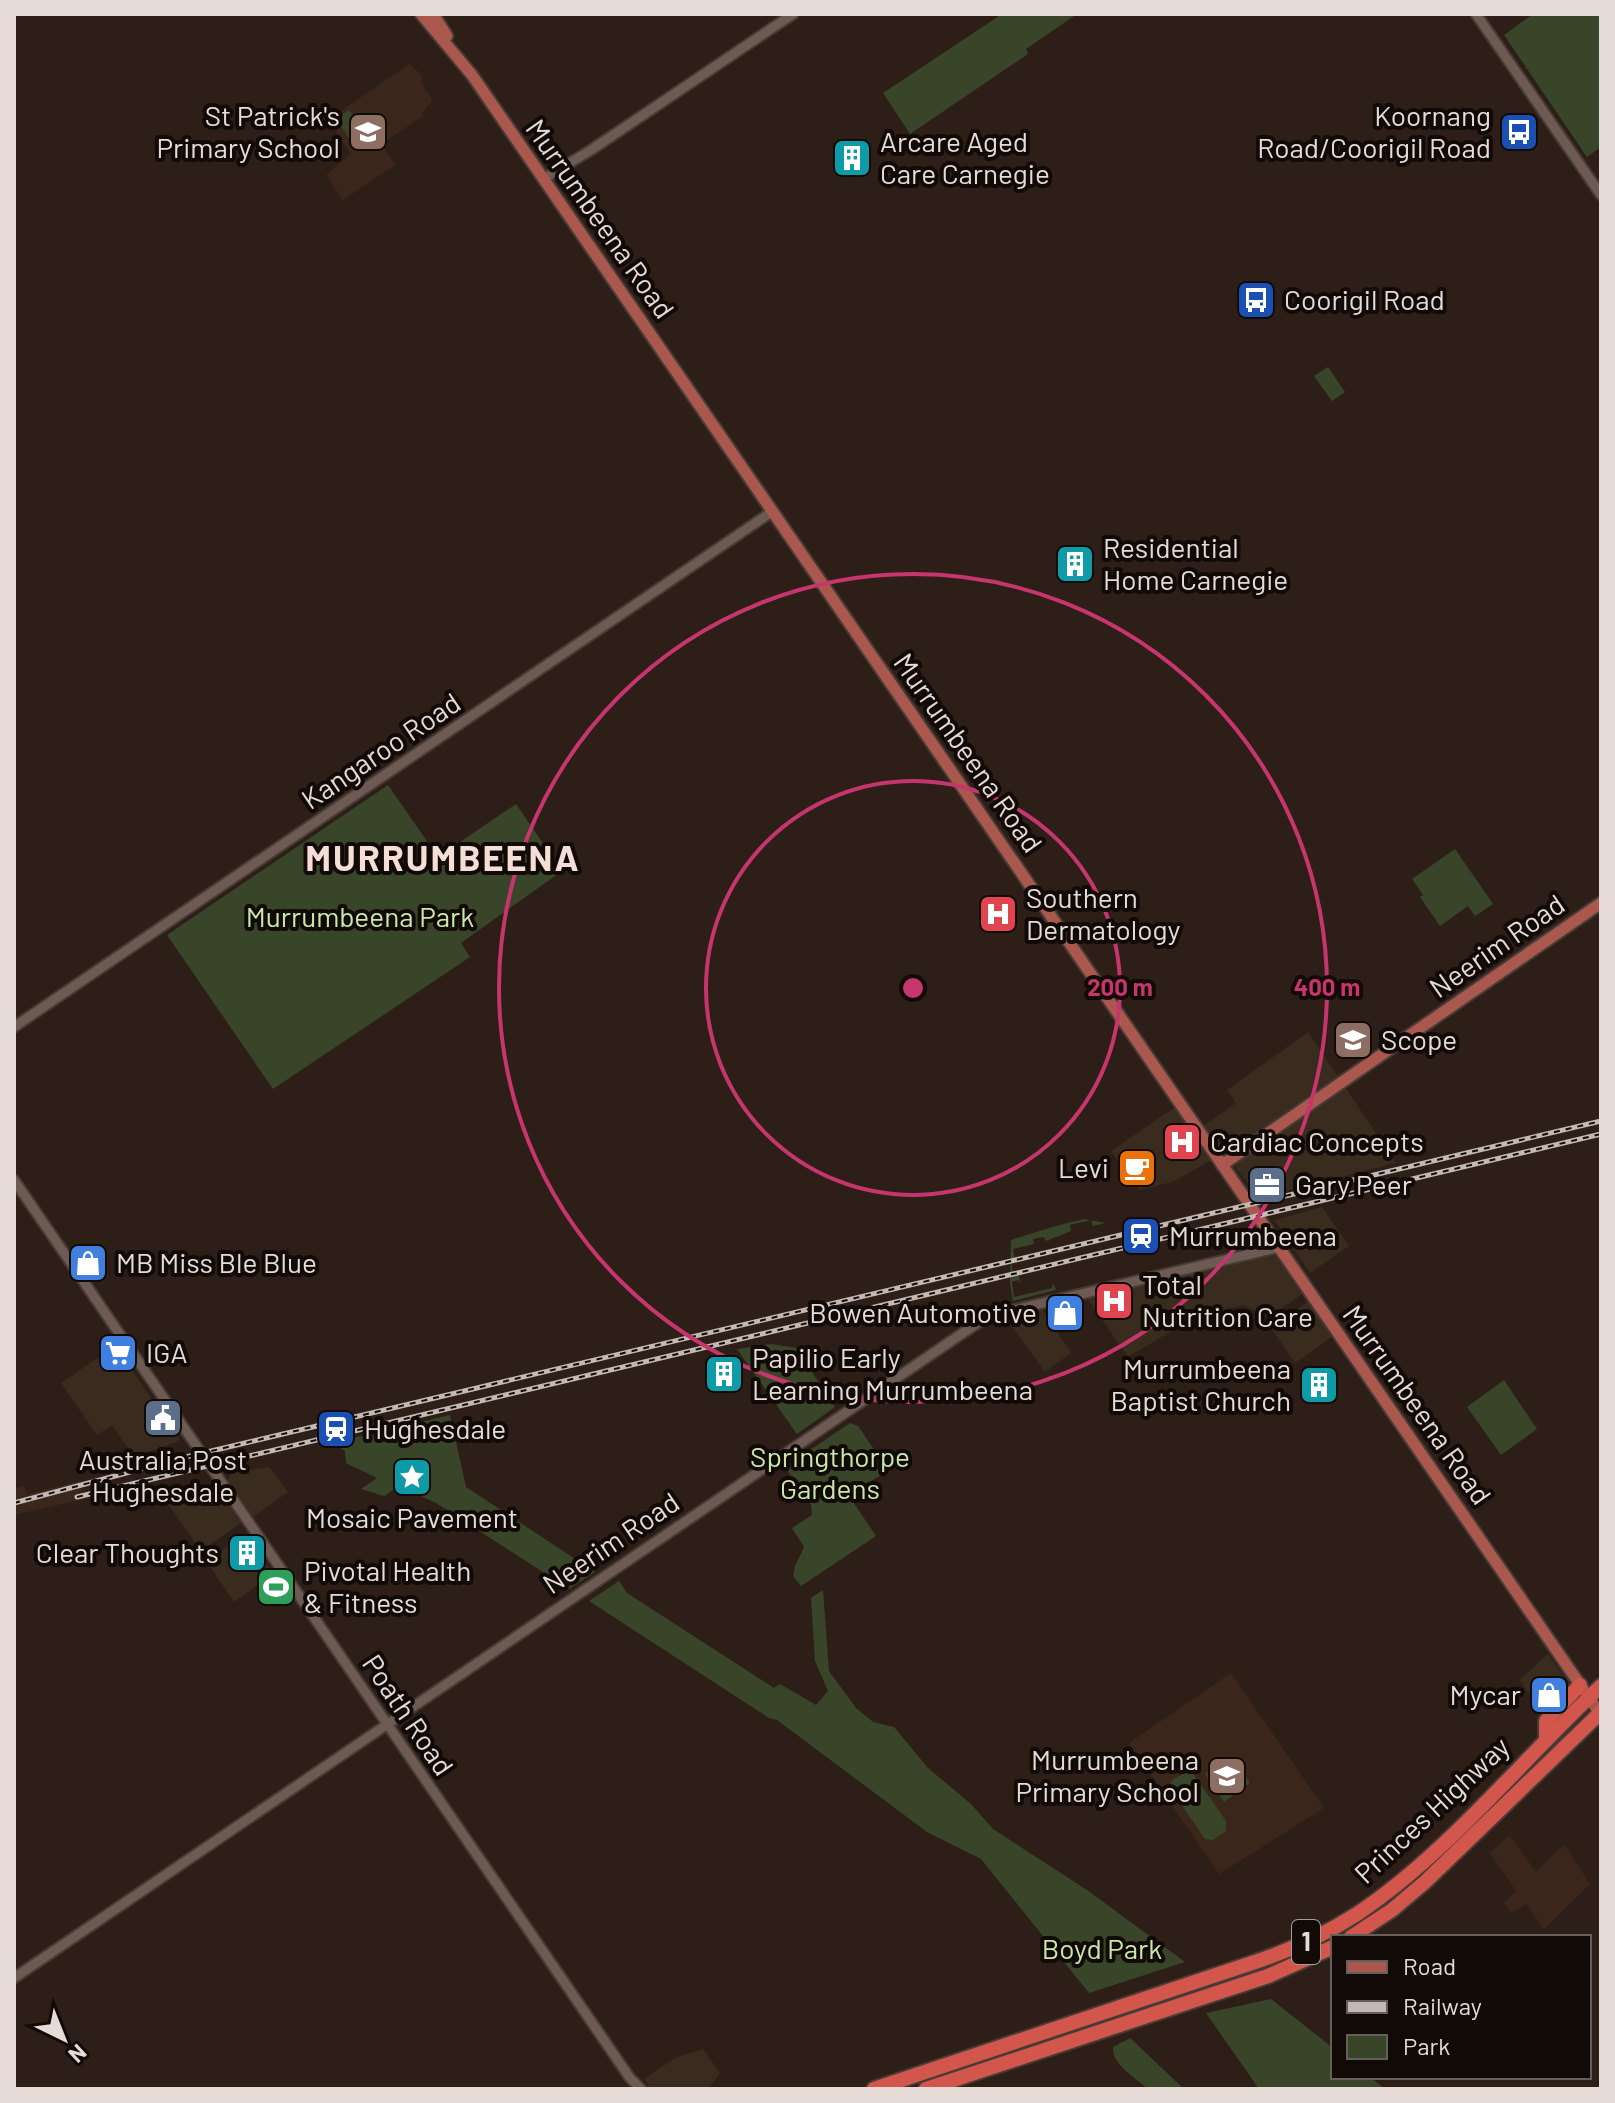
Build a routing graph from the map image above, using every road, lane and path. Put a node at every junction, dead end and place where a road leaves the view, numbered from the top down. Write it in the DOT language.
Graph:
graph roads {
  1 [pos="421,14"];
  2 [pos="433,14"];
  3 [pos="793,14"];
  4 [pos="1476,14"];
  5 [pos="459,58"];
  6 [pos="545,181"];
  7 [pos="1601,195"];
  8 [pos="773,511"];
  9 [pos="1601,903"];
  10 [pos="14,1027"];
  11 [pos="1222,1165"];
  12 [pos="14,1180"];
  13 [pos="1266,1227"];
  14 [pos="1280,1247"];
  15 [pos="1251,1254"];
  16 [pos="1580,1685"];
  17 [pos="1601,1686"];
  18 [pos="1588,1698"];
  19 [pos="1601,1714"];
  20 [pos="388,1724"];
  21 [pos="1546,1738"];
  22 [pos="1354,1935"];
  23 [pos="1331,1948"];
  24 [pos="14,1978"];
  25 [pos="630,2084"];
  26 [pos="641,2089"];
  27 [pos="874,2089"];
  28 [pos="926,2089"];
  1 -- 5 [label="main road, Murrumbeena Road"];
  2 -- 5 [label="main road, Murrumbeena Road"];
  3 -- 6 [label="street"];
  4 -- 7 [label="street"];
  5 -- 6 [label="main road, Murrumbeena Road"];
  6 -- 8 [label="main road, Murrumbeena Road"];
  8 -- 10 [label="street, Kangaroo Road"];
  8 -- 11 [label="main road, Murrumbeena Road"];
  9 -- 11 [label="main road, Neerim Road"];
  11 -- 13 [label="main road, Murrumbeena Road"];
  12 -- 20 [label="street, Poath Road"];
  13 -- 14 [label="main road, Murrumbeena Road"];
  13 -- 15 [label="street"];
  14 -- 15 [label="street, Neerim Road"];
  14 -- 16 [label="main road, Murrumbeena Road"];
  15 -- 20 [label="street, Neerim Road"];
  16 -- 18 [label="main road, Murrumbeena Road"];
  16 -- 21 [label="highway"];
  17 -- 18 [label="highway, Princes Highway / 1"];
  18 -- 19 [label="main road, Murrumbeena Road"];
  18 -- 21 [label="highway, Princes Highway / 1"];
  19 -- 22 [label="highway, Princes Highway / 1"];
  20 -- 24 [label="street, Neerim Road"];
  20 -- 25 [label="street, Poath Road"];
  21 -- 27 [label="highway, Princes Highway / 1"];
  23 -- 28 [label="highway, 1"];
  25 -- 26 [label="street, Poath Road"];
}
